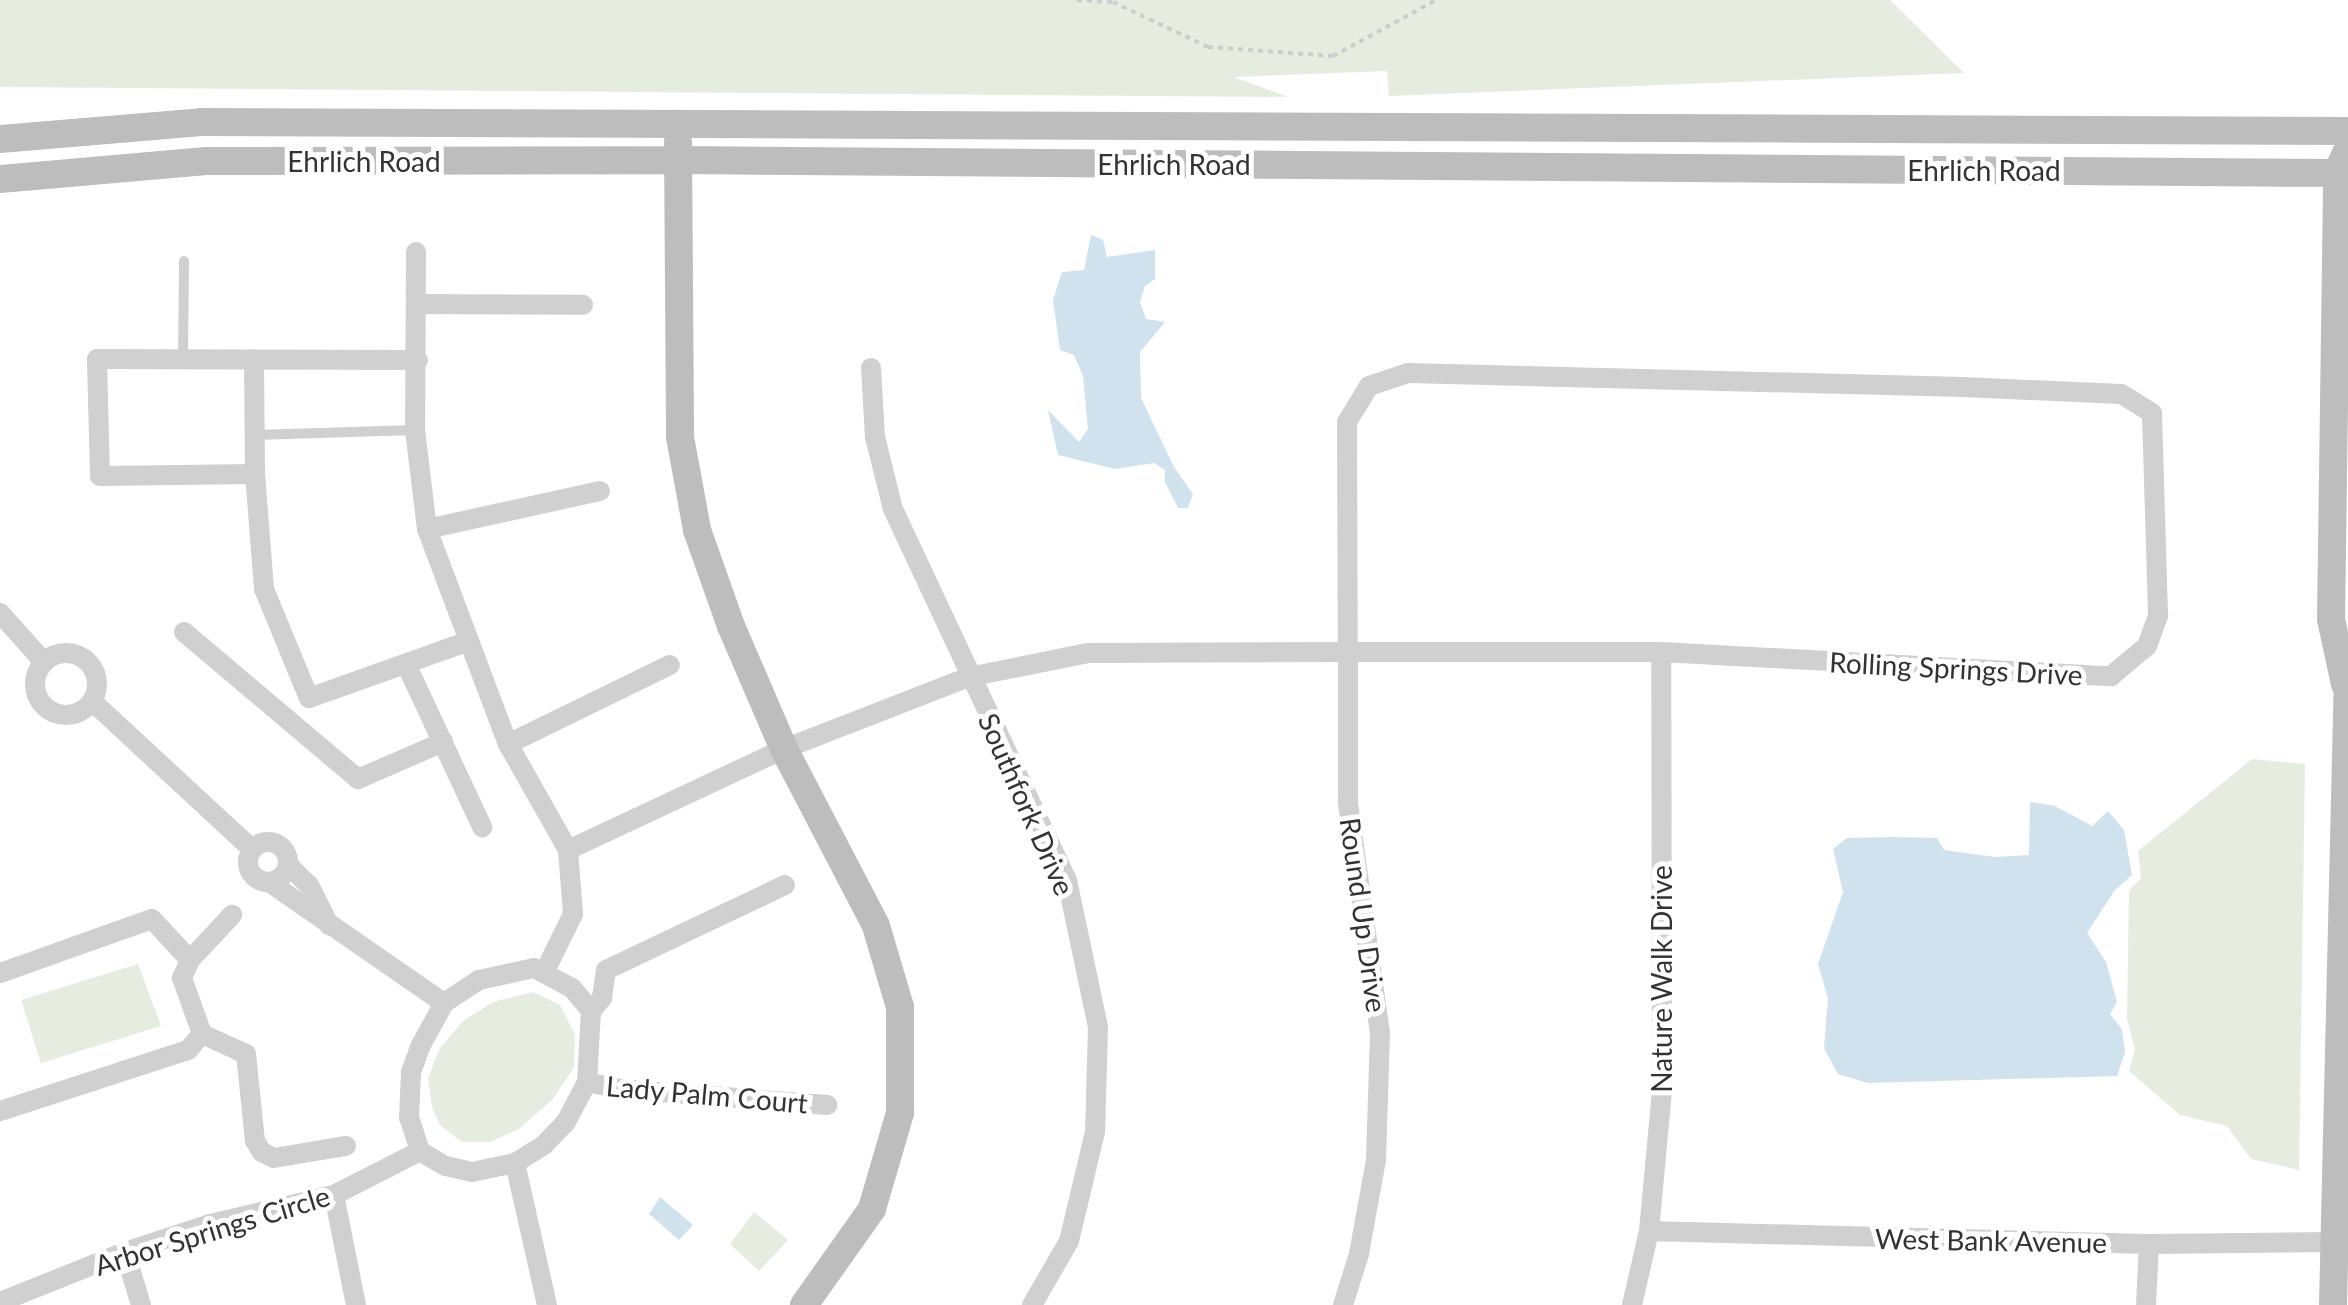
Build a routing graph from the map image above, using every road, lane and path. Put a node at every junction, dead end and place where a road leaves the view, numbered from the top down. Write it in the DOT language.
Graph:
graph roads {
  1 [pos="1077,0"];
  2 [pos="1436,0"];
  3 [pos="678,123"];
  4 [pos="2348,131"];
  5 [pos="0,139"];
  6 [pos="678,160"];
  7 [pos="2344,164"];
  8 [pos="0,179"];
  9 [pos="416,252"];
  10 [pos="184,262"];
  11 [pos="416,304"];
  12 [pos="583,306"];
  13 [pos="254,358"];
  14 [pos="183,359"];
  15 [pos="418,360"];
  16 [pos="871,368"];
  17 [pos="415,430"];
  18 [pos="254,435"];
  19 [pos="254,474"];
  20 [pos="600,491"];
  21 [pos="1348,521"];
  22 [pos="428,529"];
  23 [pos="0,613"];
  24 [pos="184,632"];
  25 [pos="466,642"];
  26 [pos="1348,652"];
  27 [pos="1661,652"];
  28 [pos="44,662"];
  29 [pos="670,665"];
  30 [pos="407,666"];
  31 [pos="969,677"];
  32 [pos="2346,678"];
  33 [pos="309,698"];
  34 [pos="93,702"];
  35 [pos="284,716"];
  36 [pos="442,742"];
  37 [pos="508,744"];
  38 [pos="784,749"];
  39 [pos="482,828"];
  40 [pos="252,849"];
  41 [pos="568,850"];
  42 [pos="288,865"];
  43 [pos="270,882"];
  44 [pos="784,885"];
  45 [pos="232,916"];
  46 [pos="330,926"];
  47 [pos="190,960"];
  48 [pos="545,971"];
  49 [pos="0,973"];
  50 [pos="444,1004"];
  51 [pos="592,1011"];
  52 [pos="195,1042"];
  53 [pos="587,1082"];
  54 [pos="828,1105"];
  55 [pos="0,1112"];
  56 [pos="346,1146"];
  57 [pos="420,1150"];
  58 [pos="516,1163"];
  59 [pos="334,1194"];
  60 [pos="1649,1231"];
  61 [pos="2341,1242"];
  62 [pos="2149,1244"];
  63 [pos="125,1252"];
  64 [pos="0,1302"];
  65 [pos="141,1305"];
  66 [pos="356,1305"];
  67 [pos="547,1305"];
  68 [pos="804,1305"];
  69 [pos="1032,1305"];
  70 [pos="1343,1305"];
  71 [pos="1632,1305"];
  72 [pos="2146,1305"];
  73 [pos="2333,1305"];
  1 -- 2 [label="path"];
  3 -- 4 [label="main road, Ehrlich Road"];
  3 -- 5 [label="main road, Ehrlich Road"];
  3 -- 6 [label="main road"];
  6 -- 7 [label="main road, Ehrlich Road"];
  6 -- 8 [label="main road, Ehrlich Road"];
  6 -- 38 [label="main road"];
  7 -- 32 [label="main road"];
  9 -- 11 [label="street"];
  10 -- 14 [label="lane"];
  11 -- 12 [label="street"];
  11 -- 15 [label="street"];
  13 -- 14 [label="street"];
  13 -- 15 [label="street"];
  13 -- 18 [label="street"];
  14 -- 19 [label="street"];
  15 -- 17 [label="street"];
  16 -- 31 [label="street, Southfork Drive"];
  17 -- 18 [label="lane"];
  17 -- 22 [label="street"];
  18 -- 19 [label="street"];
  19 -- 33 [label="street"];
  20 -- 22 [label="street"];
  21 -- 26 [label="street, Round Up Drive"];
  21 -- 27 [label="street, Rolling Springs Drive"];
  22 -- 25 [label="street"];
  23 -- 28 [label="street"];
  24 -- 35 [label="street"];
  25 -- 30 [label="street"];
  25 -- 37 [label="street"];
  26 -- 27 [label="street, Rolling Springs Drive"];
  26 -- 31 [label="street, Rolling Springs Drive"];
  26 -- 70 [label="street, Round Up Drive"];
  27 -- 60 [label="street, Nature Walk Drive"];
  28 -- 34 [label="street"];
  28 -- 34 [label="street"];
  29 -- 37 [label="street"];
  30 -- 33 [label="street"];
  30 -- 36 [label="street"];
  31 -- 38 [label="street, Rolling Springs Drive"];
  31 -- 69 [label="street, Southfork Drive"];
  32 -- 61 [label="main road"];
  33 -- 35 [label="street"];
  34 -- 40 [label="street"];
  35 -- 36 [label="street"];
  36 -- 39 [label="street"];
  37 -- 41 [label="street"];
  38 -- 41 [label="street"];
  38 -- 68 [label="main road"];
  40 -- 42 [label="street"];
  40 -- 43 [label="street"];
  41 -- 48 [label="street"];
  42 -- 43 [label="street"];
  42 -- 46 [label="street"];
  43 -- 46 [label="street"];
  44 -- 51 [label="street"];
  45 -- 47 [label="street"];
  46 -- 50 [label="street"];
  47 -- 49 [label="street"];
  47 -- 52 [label="street"];
  48 -- 50 [label="street"];
  48 -- 51 [label="street"];
  50 -- 57 [label="street"];
  51 -- 53 [label="street"];
  52 -- 55 [label="street"];
  52 -- 56 [label="street"];
  53 -- 54 [label="street, Lady Palm Court"];
  53 -- 58 [label="street"];
  57 -- 58 [label="street"];
  57 -- 59 [label="street, Arbor Springs Circle"];
  58 -- 67 [label="street"];
  59 -- 63 [label="street, Arbor Springs Circle"];
  59 -- 66 [label="street"];
  60 -- 62 [label="street, West Bank Avenue"];
  60 -- 71 [label="street, Nature Walk Drive"];
  61 -- 62 [label="street, West Bank Avenue"];
  61 -- 73 [label="main road"];
  62 -- 72 [label="street"];
  63 -- 64 [label="street, Arbor Springs Circle"];
  63 -- 65 [label="street"];
}
